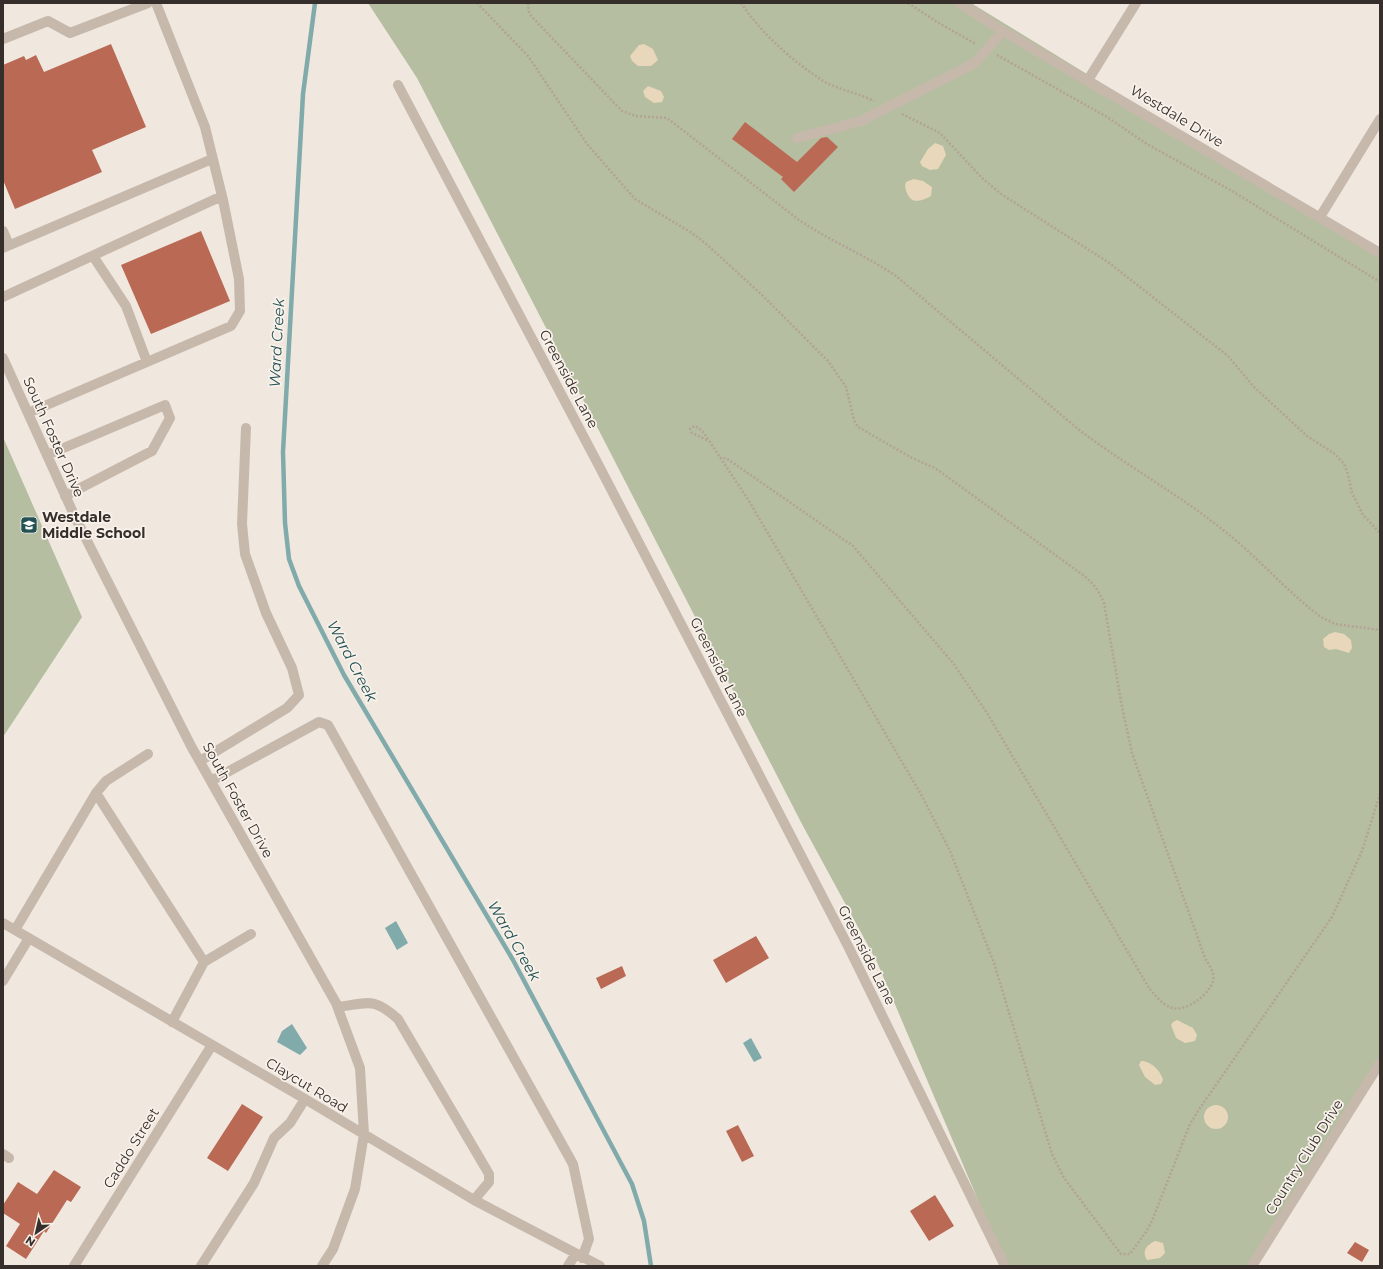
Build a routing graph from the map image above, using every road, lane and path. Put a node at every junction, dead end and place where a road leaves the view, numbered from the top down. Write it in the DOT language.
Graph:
graph roads {
  1 [pos="148,3"];
  2 [pos="156,3"];
  3 [pos="477,3"];
  4 [pos="528,3"];
  5 [pos="741,3"];
  6 [pos="908,3"];
  7 [pos="960,3"];
  8 [pos="1136,3"];
  9 [pos="1003,32"];
  10 [pos="3,39"];
  11 [pos="987,50"];
  12 [pos="1088,80"];
  13 [pos="398,85"];
  14 [pos="888,108"];
  15 [pos="1380,119"];
  16 [pos="798,138"];
  17 [pos="212,159"];
  18 [pos="222,196"];
  19 [pos="1320,217"];
  20 [pos="3,231"];
  21 [pos="6,246"];
  22 [pos="1380,253"];
  23 [pos="93,256"];
  24 [pos="1380,282"];
  25 [pos="3,297"];
  26 [pos="3,358"];
  27 [pos="147,362"];
  28 [pos="28,413"];
  29 [pos="246,428"];
  30 [pos="707,440"];
  31 [pos="47,455"];
  32 [pos="720,458"];
  33 [pos="65,496"];
  34 [pos="1380,533"];
  35 [pos="1380,630"];
  36 [pos="148,754"];
  37 [pos="200,761"];
  38 [pos="211,781"];
  39 [pos="96,793"];
  40 [pos="1380,794"];
  41 [pos="3,923"];
  42 [pos="15,930"];
  43 [pos="251,934"];
  44 [pos="29,938"];
  45 [pos="204,962"];
  46 [pos="3,981"];
  47 [pos="338,1007"];
  48 [pos="172,1022"];
  49 [pos="212,1045"];
  50 [pos="1380,1063"];
  51 [pos="305,1099"];
  52 [pos="364,1134"];
  53 [pos="474,1200"];
  54 [pos="579,1256"];
  55 [pos="74,1266"];
  56 [pos="200,1266"];
  57 [pos="322,1266"];
  58 [pos="568,1266"];
  59 [pos="600,1266"];
  60 [pos="1005,1266"];
  61 [pos="1252,1266"];
  1 -- 10 [label="street"];
  2 -- 17 [label="street"];
  3 -- 32 [label="path"];
  4 -- 35 [label="path"];
  5 -- 14 [label="path"];
  6 -- 11 [label="path"];
  7 -- 9 [label="street, Westdale Drive"];
  8 -- 12 [label="street"];
  9 -- 11 [label="street"];
  9 -- 12 [label="street, Westdale Drive"];
  11 -- 14 [label="street"];
  11 -- 24 [label="path"];
  12 -- 19 [label="street, Westdale Drive"];
  13 -- 60 [label="street, Greenside Lane"];
  14 -- 16 [label="street"];
  14 -- 34 [label="path"];
  15 -- 19 [label="street"];
  17 -- 18 [label="street"];
  17 -- 21 [label="street"];
  18 -- 23 [label="street"];
  18 -- 27 [label="street"];
  19 -- 22 [label="street, Westdale Drive"];
  20 -- 21 [label="street"];
  23 -- 25 [label="street"];
  23 -- 27 [label="street"];
  26 -- 28 [label="street, South Foster Drive"];
  27 -- 28 [label="street"];
  28 -- 31 [label="street, South Foster Drive"];
  29 -- 37 [label="street"];
  30 -- 30 [label="path"];
  30 -- 32 [label="path"];
  31 -- 33 [label="street, South Foster Drive"];
  31 -- 33 [label="street"];
  32 -- 40 [label="path"];
  33 -- 37 [label="street, South Foster Drive"];
  36 -- 39 [label="street"];
  37 -- 38 [label="street, South Foster Drive"];
  38 -- 47 [label="street, South Foster Drive"];
  38 -- 54 [label="street"];
  39 -- 42 [label="street"];
  39 -- 45 [label="street"];
  41 -- 42 [label="street, Claycut Road"];
  42 -- 44 [label="street, Claycut Road"];
  43 -- 45 [label="street"];
  44 -- 46 [label="street"];
  44 -- 48 [label="street, Claycut Road"];
  45 -- 48 [label="street"];
  47 -- 52 [label="street, South Foster Drive"];
  47 -- 53 [label="street"];
  48 -- 49 [label="street, Claycut Road"];
  49 -- 51 [label="street, Claycut Road"];
  49 -- 55 [label="street, Caddo Street"];
  50 -- 61 [label="street, Country Club Drive"];
  51 -- 52 [label="street, Claycut Road"];
  51 -- 56 [label="street"];
  52 -- 53 [label="street, Claycut Road"];
  52 -- 57 [label="street, South Foster Drive"];
  53 -- 54 [label="street, Claycut Road"];
  54 -- 58 [label="street"];
  54 -- 59 [label="street, Claycut Road"];
}
